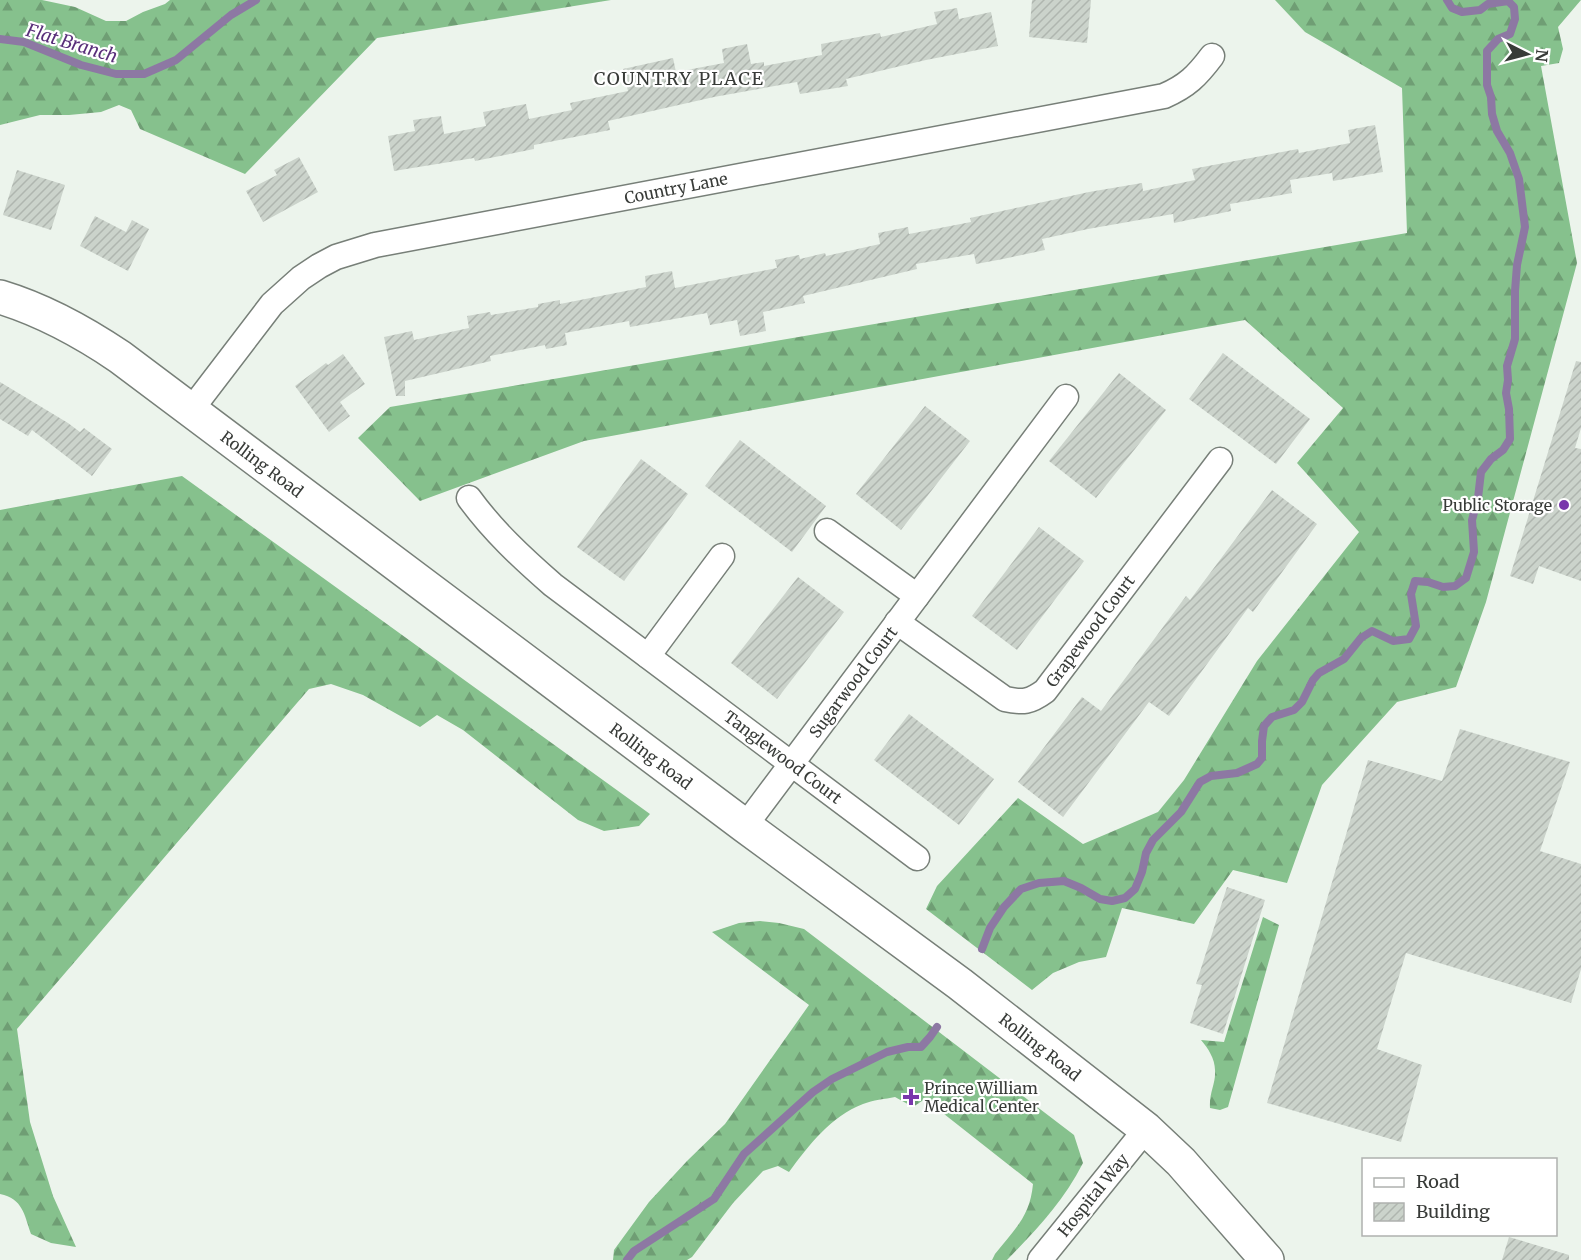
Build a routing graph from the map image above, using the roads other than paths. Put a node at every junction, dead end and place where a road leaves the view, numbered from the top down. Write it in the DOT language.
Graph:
graph roads {
  1 [pos="1212,56"];
  2 [pos="0,297"];
  3 [pos="1066,397"];
  4 [pos="191,410"];
  5 [pos="1220,460"];
  6 [pos="469,498"];
  7 [pos="827,531"];
  8 [pos="722,556"];
  9 [pos="917,596"];
  10 [pos="897,622"];
  11 [pos="648,656"];
  12 [pos="791,764"];
  13 [pos="745,826"];
  14 [pos="917,858"];
  15 [pos="1146,1129"];
  16 [pos="1040,1260"];
  17 [pos="1267,1260"];
  1 -- 4 [label="street, Country Lane"];
  2 -- 4 [label="street, Rolling Road"];
  3 -- 9 [label="street, Sugarwood Court"];
  4 -- 13 [label="street, Rolling Road"];
  5 -- 10 [label="street, Grapewood Court"];
  6 -- 11 [label="street, Tanglewood Court"];
  7 -- 9 [label="street"];
  8 -- 11 [label="street"];
  9 -- 10 [label="street, Sugarwood Court"];
  10 -- 12 [label="street, Sugarwood Court"];
  11 -- 12 [label="street, Tanglewood Court"];
  12 -- 13 [label="street, Sugarwood Court"];
  12 -- 14 [label="street, Tanglewood Court"];
  13 -- 15 [label="street, Rolling Road"];
  15 -- 16 [label="street, Hospital Way"];
  15 -- 17 [label="street, Rolling Road"];
}
